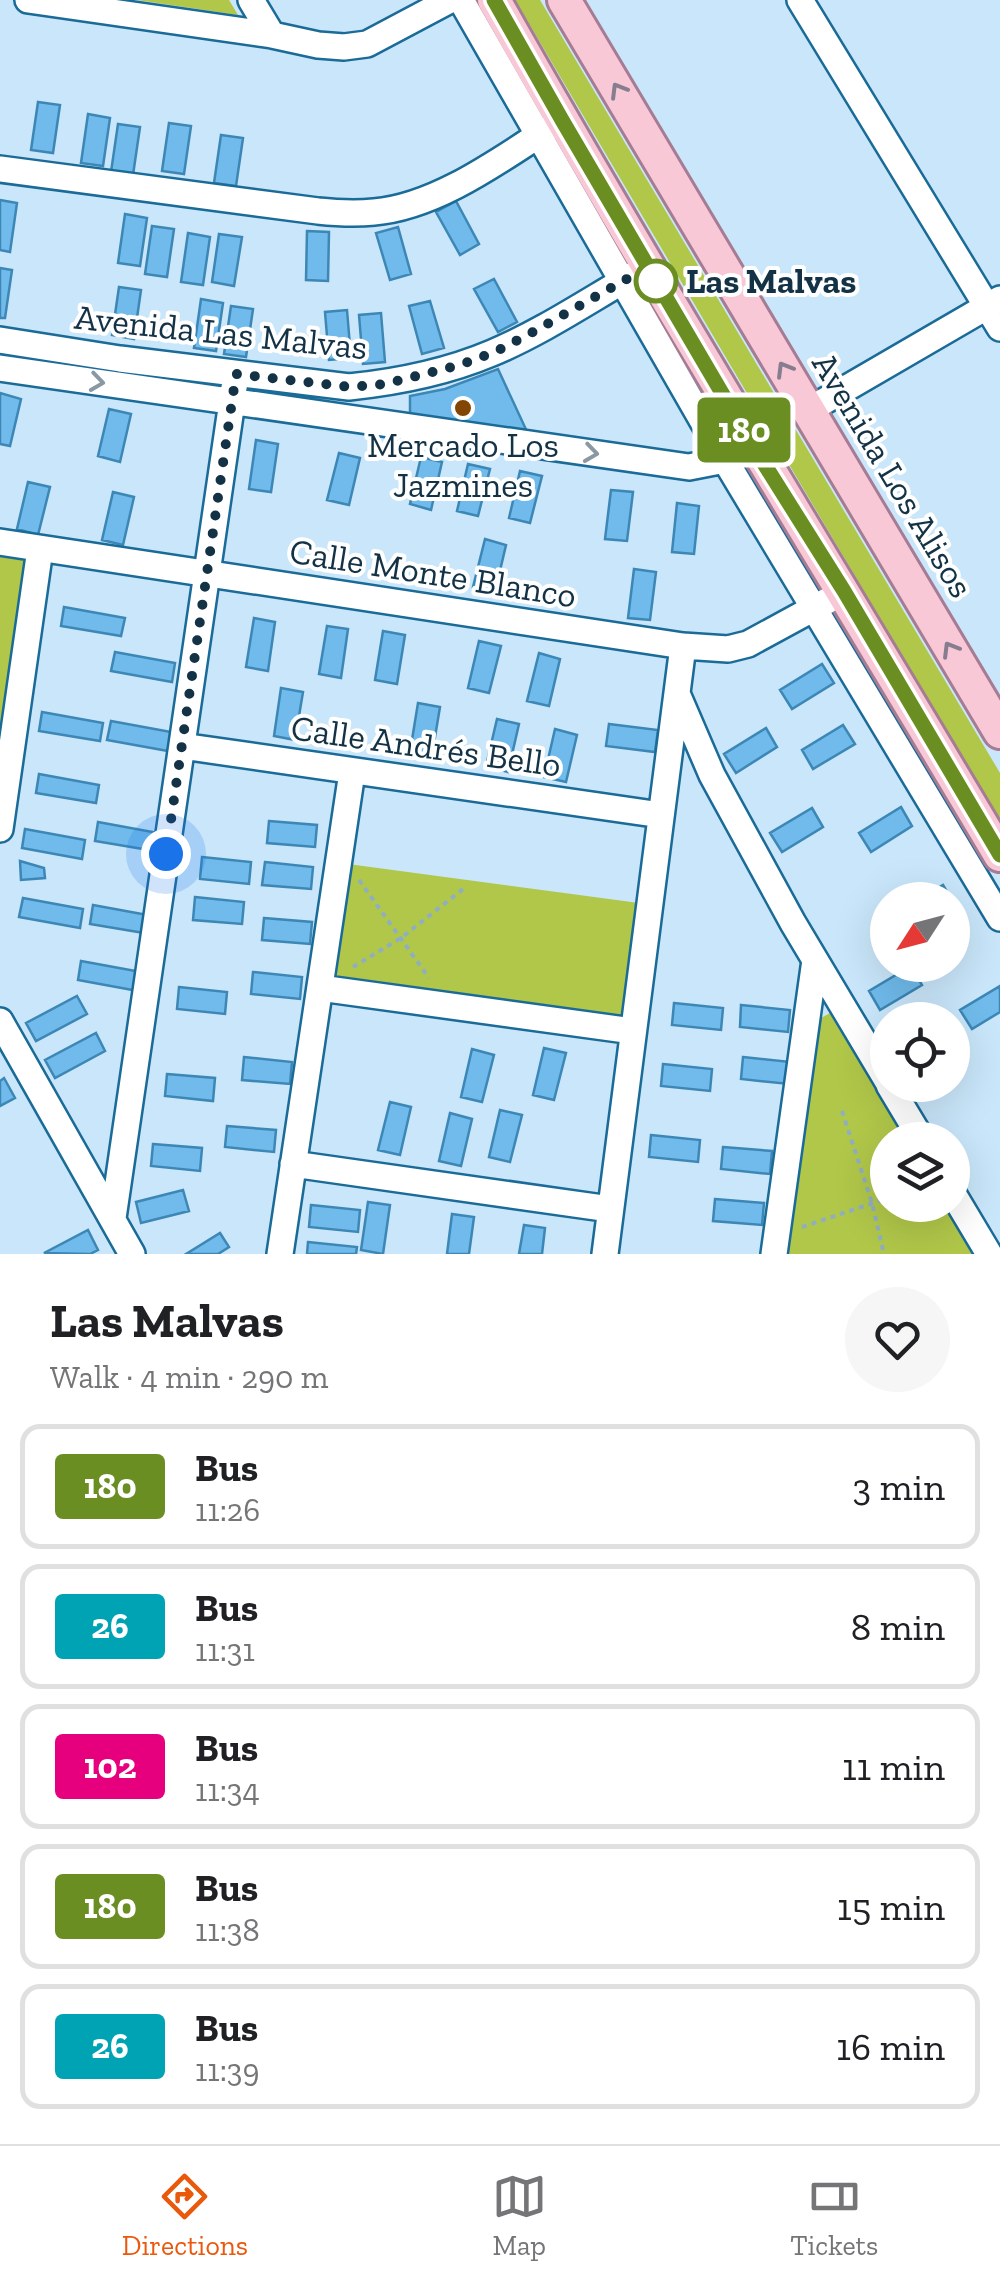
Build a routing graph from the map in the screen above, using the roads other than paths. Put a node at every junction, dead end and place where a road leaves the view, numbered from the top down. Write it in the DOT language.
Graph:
graph roads {
  1 [pos="28,0"];
  2 [pos="251,0"];
  3 [pos="450,0"];
  4 [pos="461,0"];
  5 [pos="494,0"];
  6 [pos="564,0"];
  7 [pos="800,0"];
  8 [pos="272,35"];
  9 [pos="550,127"];
  10 [pos="0,169"];
  11 [pos="636,274"];
  12 [pos="996,311"];
  13 [pos="0,340"];
  14 [pos="0,368"];
  15 [pos="236,374"];
  16 [pos="232,401"];
  17 [pos="809,410"];
  18 [pos="739,452"];
  19 [pos="0,542"];
  20 [pos="40,548"];
  21 [pos="208,574"];
  22 [pos="830,599"];
  23 [pos="683,646"];
  24 [pos="677,693"];
  25 [pos="1000,732"];
  26 [pos="182,746"];
  27 [pos="352,772"];
  28 [pos="957,814"];
  29 [pos="661,815"];
  30 [pos="0,828"];
  31 [pos="1000,855"];
  32 [pos="1000,918"];
  33 [pos="815,960"];
  34 [pos="320,988"];
  35 [pos="633,1032"];
  36 [pos="4,1038"];
  37 [pos="870,1053"];
  38 [pos="293,1164"];
  39 [pos="610,1208"];
  40 [pos="112,1218"];
  41 [pos="970,1222"];
  42 [pos="775,1245"];
  43 [pos="132,1254"];
  44 [pos="280,1254"];
  45 [pos="604,1254"];
  46 [pos="989,1254"];
  1 -- 8 [label="street"];
  2 -- 8 [label="street"];
  3 -- 8 [label="street"];
  4 -- 9 [label="street"];
  5 -- 9 [label="main road"];
  17 -- 6 [label="main road, Avenida Los Alisos, one-way"];
  7 -- 12 [label="street"];
  9 -- 10 [label="street"];
  9 -- 11 [label="main road"];
  11 -- 15 [label="street, Avenida Las Malvas"];
  11 -- 18 [label="main road"];
  12 -- 17 [label="street"];
  13 -- 15 [label="street, Avenida Las Malvas"];
  14 -- 16 [label="street, Avenida Las Malvas, one-way"];
  15 -- 16 [label="street"];
  16 -- 18 [label="street, Avenida Las Malvas, one-way"];
  16 -- 21 [label="street"];
  25 -- 17 [label="main road, Avenida Los Alisos, one-way"];
  18 -- 22 [label="main road"];
  19 -- 20 [label="street, Calle Monte Blanco"];
  20 -- 21 [label="street, Calle Monte Blanco"];
  20 -- 30 [label="street"];
  21 -- 23 [label="street, Calle Monte Blanco"];
  21 -- 26 [label="street"];
  22 -- 23 [label="street, Calle Monte Blanco"];
  22 -- 28 [label="main road"];
  23 -- 24 [label="street"];
  24 -- 29 [label="street"];
  24 -- 33 [label="street"];
  26 -- 27 [label="street, Calle Andrés Bello"];
  26 -- 40 [label="street"];
  27 -- 29 [label="street, Calle Andrés Bello"];
  27 -- 34 [label="street"];
  28 -- 31 [label="main road"];
  28 -- 32 [label="street"];
  29 -- 35 [label="street"];
  33 -- 37 [label="street"];
  33 -- 42 [label="street"];
  34 -- 35 [label="street"];
  34 -- 38 [label="street"];
  35 -- 39 [label="street"];
  36 -- 40 [label="street"];
  38 -- 39 [label="street"];
  38 -- 44 [label="street"];
  39 -- 45 [label="street"];
  40 -- 43 [label="street"];
  41 -- 46 [label="street"];
}
